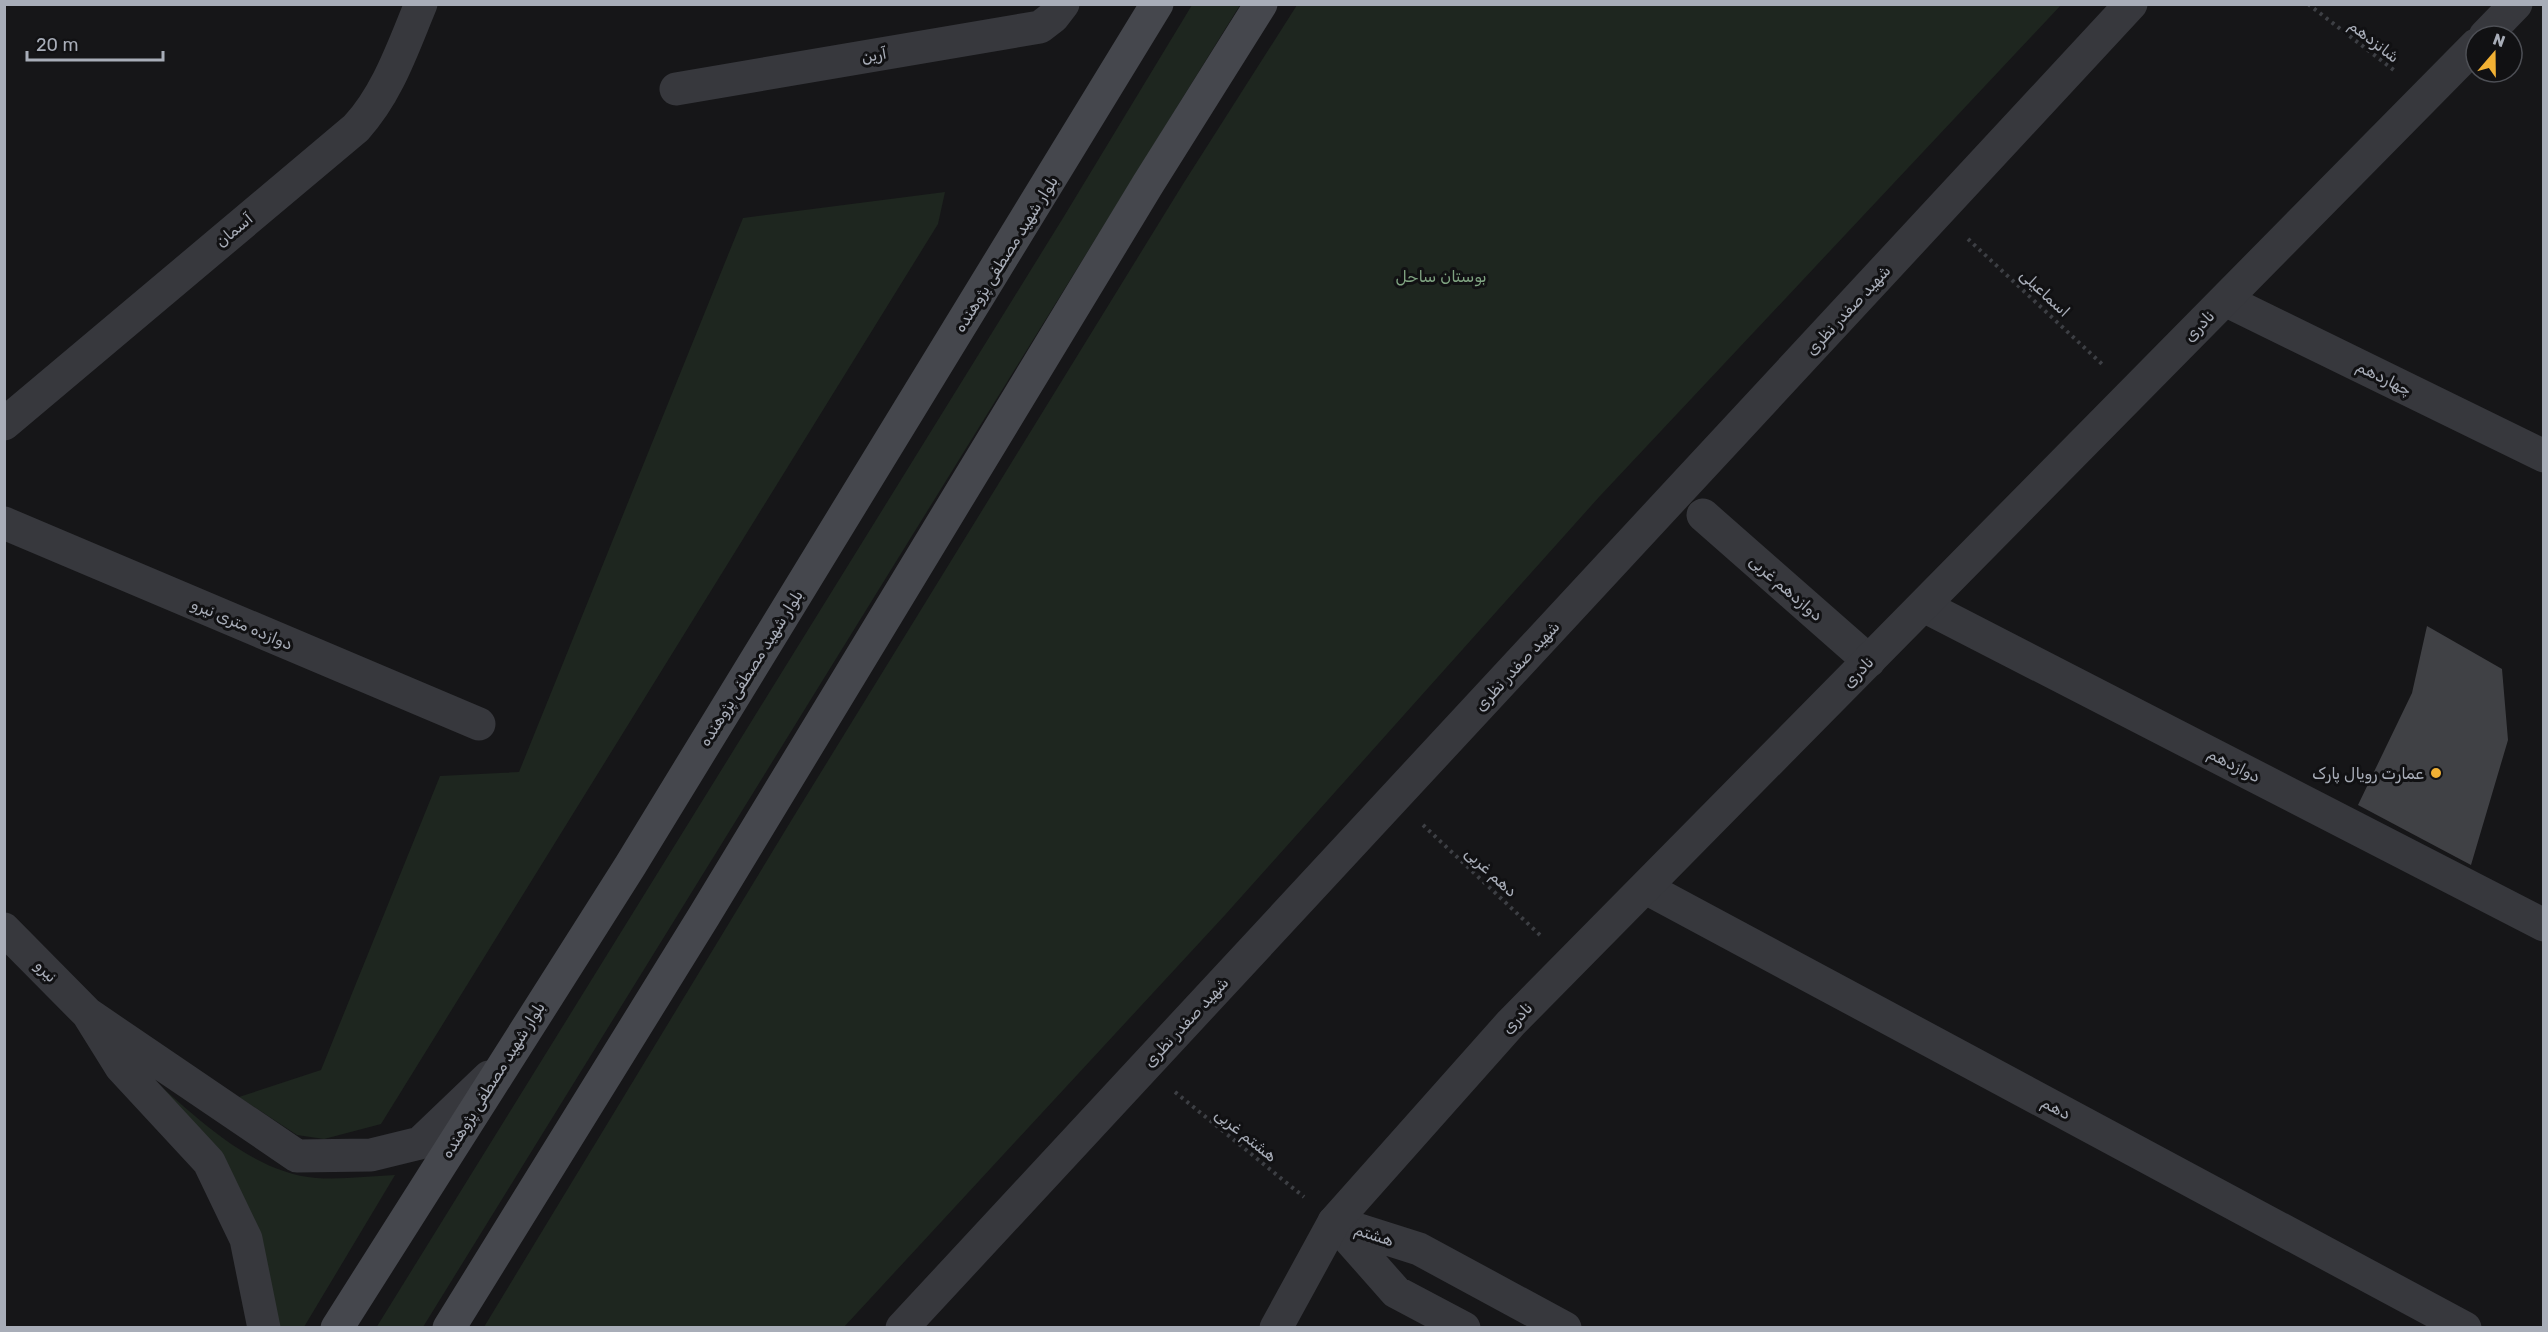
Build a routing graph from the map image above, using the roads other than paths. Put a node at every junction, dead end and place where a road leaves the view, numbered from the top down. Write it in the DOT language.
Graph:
graph roads {
  1 [pos="422,4"];
  2 [pos="1063,4"];
  3 [pos="1158,4"];
  4 [pos="1261,4"];
  5 [pos="2131,4"];
  6 [pos="2516,4"];
  7 [pos="2497,24"];
  8 [pos="2464,57"];
  9 [pos="676,89"];
  10 [pos="2225,300"];
  11 [pos="4,424"];
  12 [pos="2544,456"];
  13 [pos="1703,515"];
  14 [pos="4,523"];
  15 [pos="1924,606"];
  16 [pos="1869,661"];
  17 [pos="479,724"];
  18 [pos="1646,888"];
  19 [pos="2544,925"];
  20 [pos="4,928"];
  21 [pos="87,1014"];
  22 [pos="501,1066"];
  23 [pos="1334,1222"];
  24 [pos="264,1328"];
  25 [pos="337,1328"];
  26 [pos="449,1328"];
  27 [pos="902,1328"];
  28 [pos="1276,1328"];
  29 [pos="1464,1328"];
  30 [pos="1565,1328"];
  31 [pos="2466,1328"];
  1 -- 11 [label="street, آسمان"];
  2 -- 9 [label="street, آرین"];
  3 -- 22 [label="main road, بلوار شهید مصطفی پژوهنده"];
  4 -- 26 [label="main road"];
  5 -- 27 [label="street, شهید صفدر نظری"];
  6 -- 7 [label="street"];
  8 -- 10 [label="street, نادری"];
  10 -- 12 [label="street, چهاردهم"];
  10 -- 15 [label="street, نادری"];
  13 -- 16 [label="street, دوازدهم غربی"];
  14 -- 17 [label="street, دوازده متری نیرو"];
  15 -- 16 [label="street, نادری"];
  15 -- 19 [label="street, دوازدهم"];
  16 -- 18 [label="street, نادری"];
  18 -- 23 [label="street, نادری"];
  18 -- 31 [label="street, دهم"];
  20 -- 21 [label="street, نیرو"];
  21 -- 22 [label="street"];
  21 -- 24 [label="street"];
  22 -- 25 [label="main road, بلوار شهید مصطفی پژوهنده"];
  23 -- 28 [label="street, نادری"];
  23 -- 29 [label="street, هشتم"];
  23 -- 30 [label="street, هشتم"];
}
